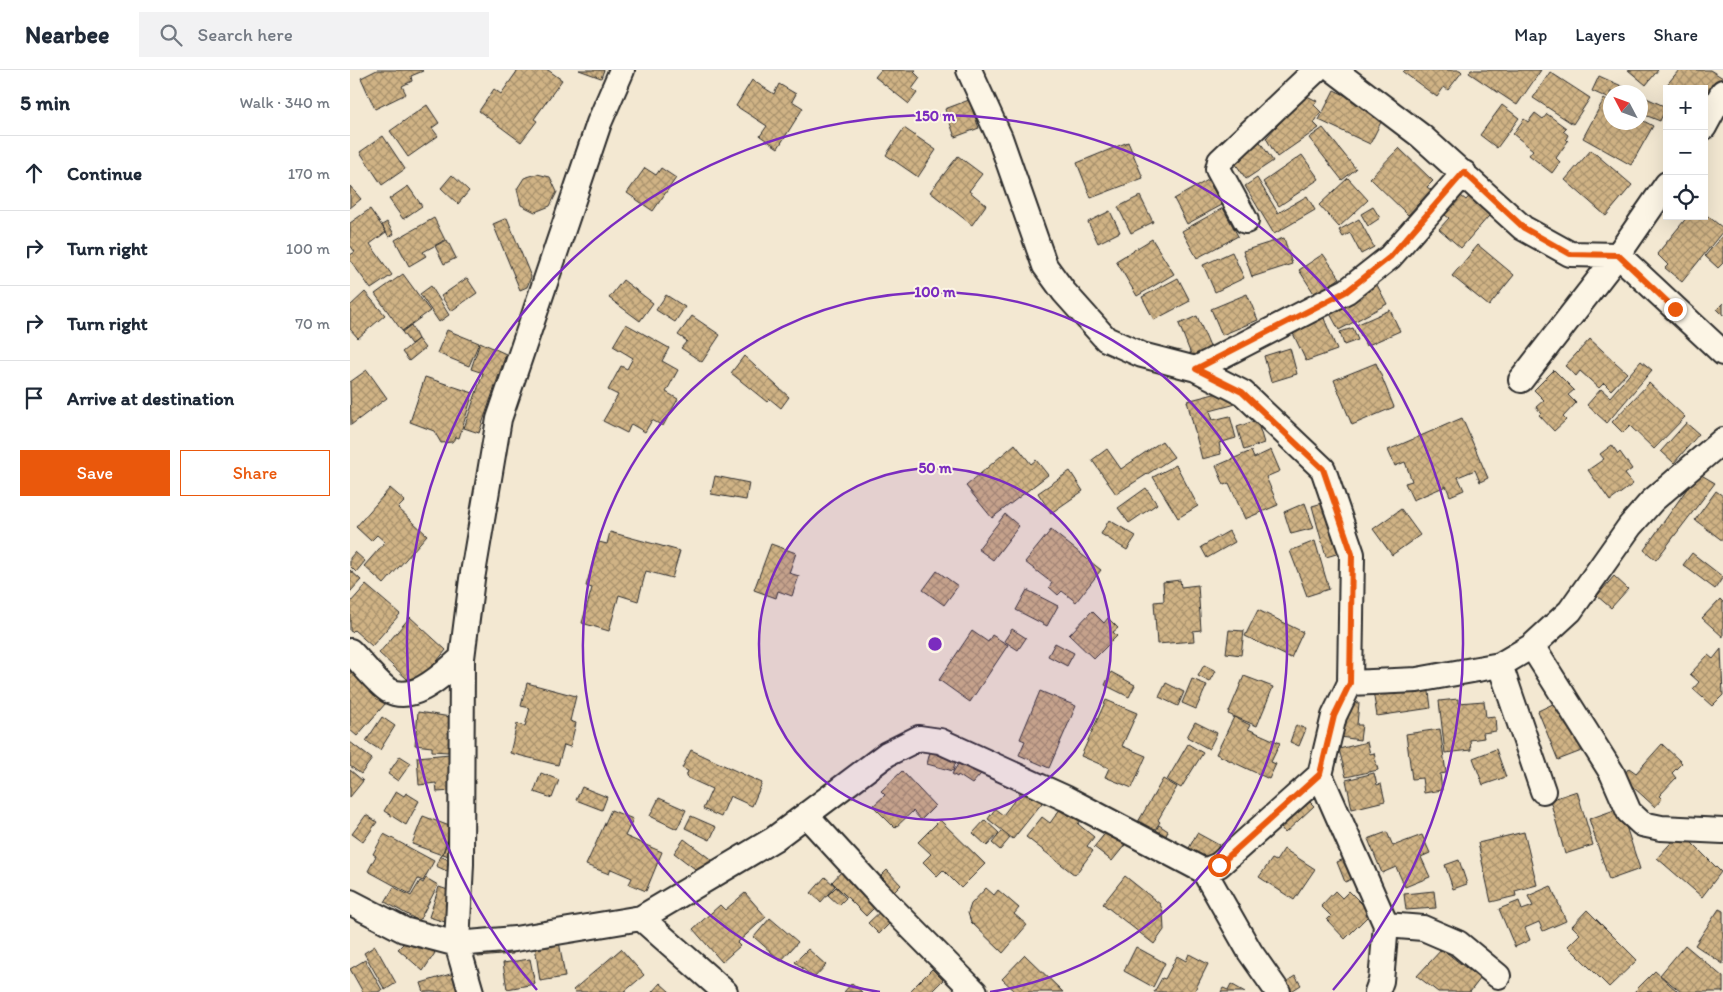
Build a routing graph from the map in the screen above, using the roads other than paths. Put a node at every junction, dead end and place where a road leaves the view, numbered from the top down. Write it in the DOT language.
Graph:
graph roads {
  1 [pos="622,70"];
  2 [pos="970,70"];
  3 [pos="1316,70"];
  4 [pos="1334,70"];
  5 [pos="1723,92"];
  6 [pos="1708,120"];
  7 [pos="1464,172"];
  8 [pos="1663,190"];
  9 [pos="1246,221"];
  10 [pos="1618,255"];
  11 [pos="1723,353"];
  12 [pos="1196,369"];
  13 [pos="1522,380"];
  14 [pos="1723,440"];
  15 [pos="1532,646"];
  16 [pos="350,651"];
  17 [pos="462,658"];
  18 [pos="1500,666"];
  19 [pos="1350,683"];
  20 [pos="1320,774"];
  21 [pos="1543,791"];
  22 [pos="806,815"];
  23 [pos="1723,830"];
  24 [pos="1204,871"];
  25 [pos="350,902"];
  26 [pos="641,918"];
  27 [pos="1386,925"];
  28 [pos="457,944"];
  29 [pos="1498,976"];
  30 [pos="471,992"];
  31 [pos="725,992"];
  32 [pos="975,992"];
  33 [pos="1278,992"];
  34 [pos="1377,992"];
  1 -- 17 [label="street"];
  2 -- 12 [label="street"];
  3 -- 9 [label="street"];
  4 -- 7 [label="street"];
  5 -- 6 [label="street"];
  7 -- 10 [label="street"];
  7 -- 12 [label="street"];
  8 -- 10 [label="street"];
  10 -- 11 [label="street"];
  10 -- 13 [label="street"];
  12 -- 19 [label="street"];
  14 -- 15 [label="street"];
  15 -- 18 [label="street"];
  15 -- 23 [label="street"];
  16 -- 17 [label="street"];
  17 -- 28 [label="street"];
  18 -- 19 [label="street"];
  18 -- 21 [label="street"];
  19 -- 20 [label="street"];
  20 -- 24 [label="street"];
  20 -- 27 [label="street"];
  22 -- 24 [label="street"];
  22 -- 26 [label="street"];
  22 -- 32 [label="street"];
  24 -- 33 [label="street"];
  25 -- 28 [label="street"];
  26 -- 28 [label="street"];
  26 -- 31 [label="street"];
  27 -- 29 [label="street"];
  27 -- 34 [label="street"];
  28 -- 30 [label="street"];
}
